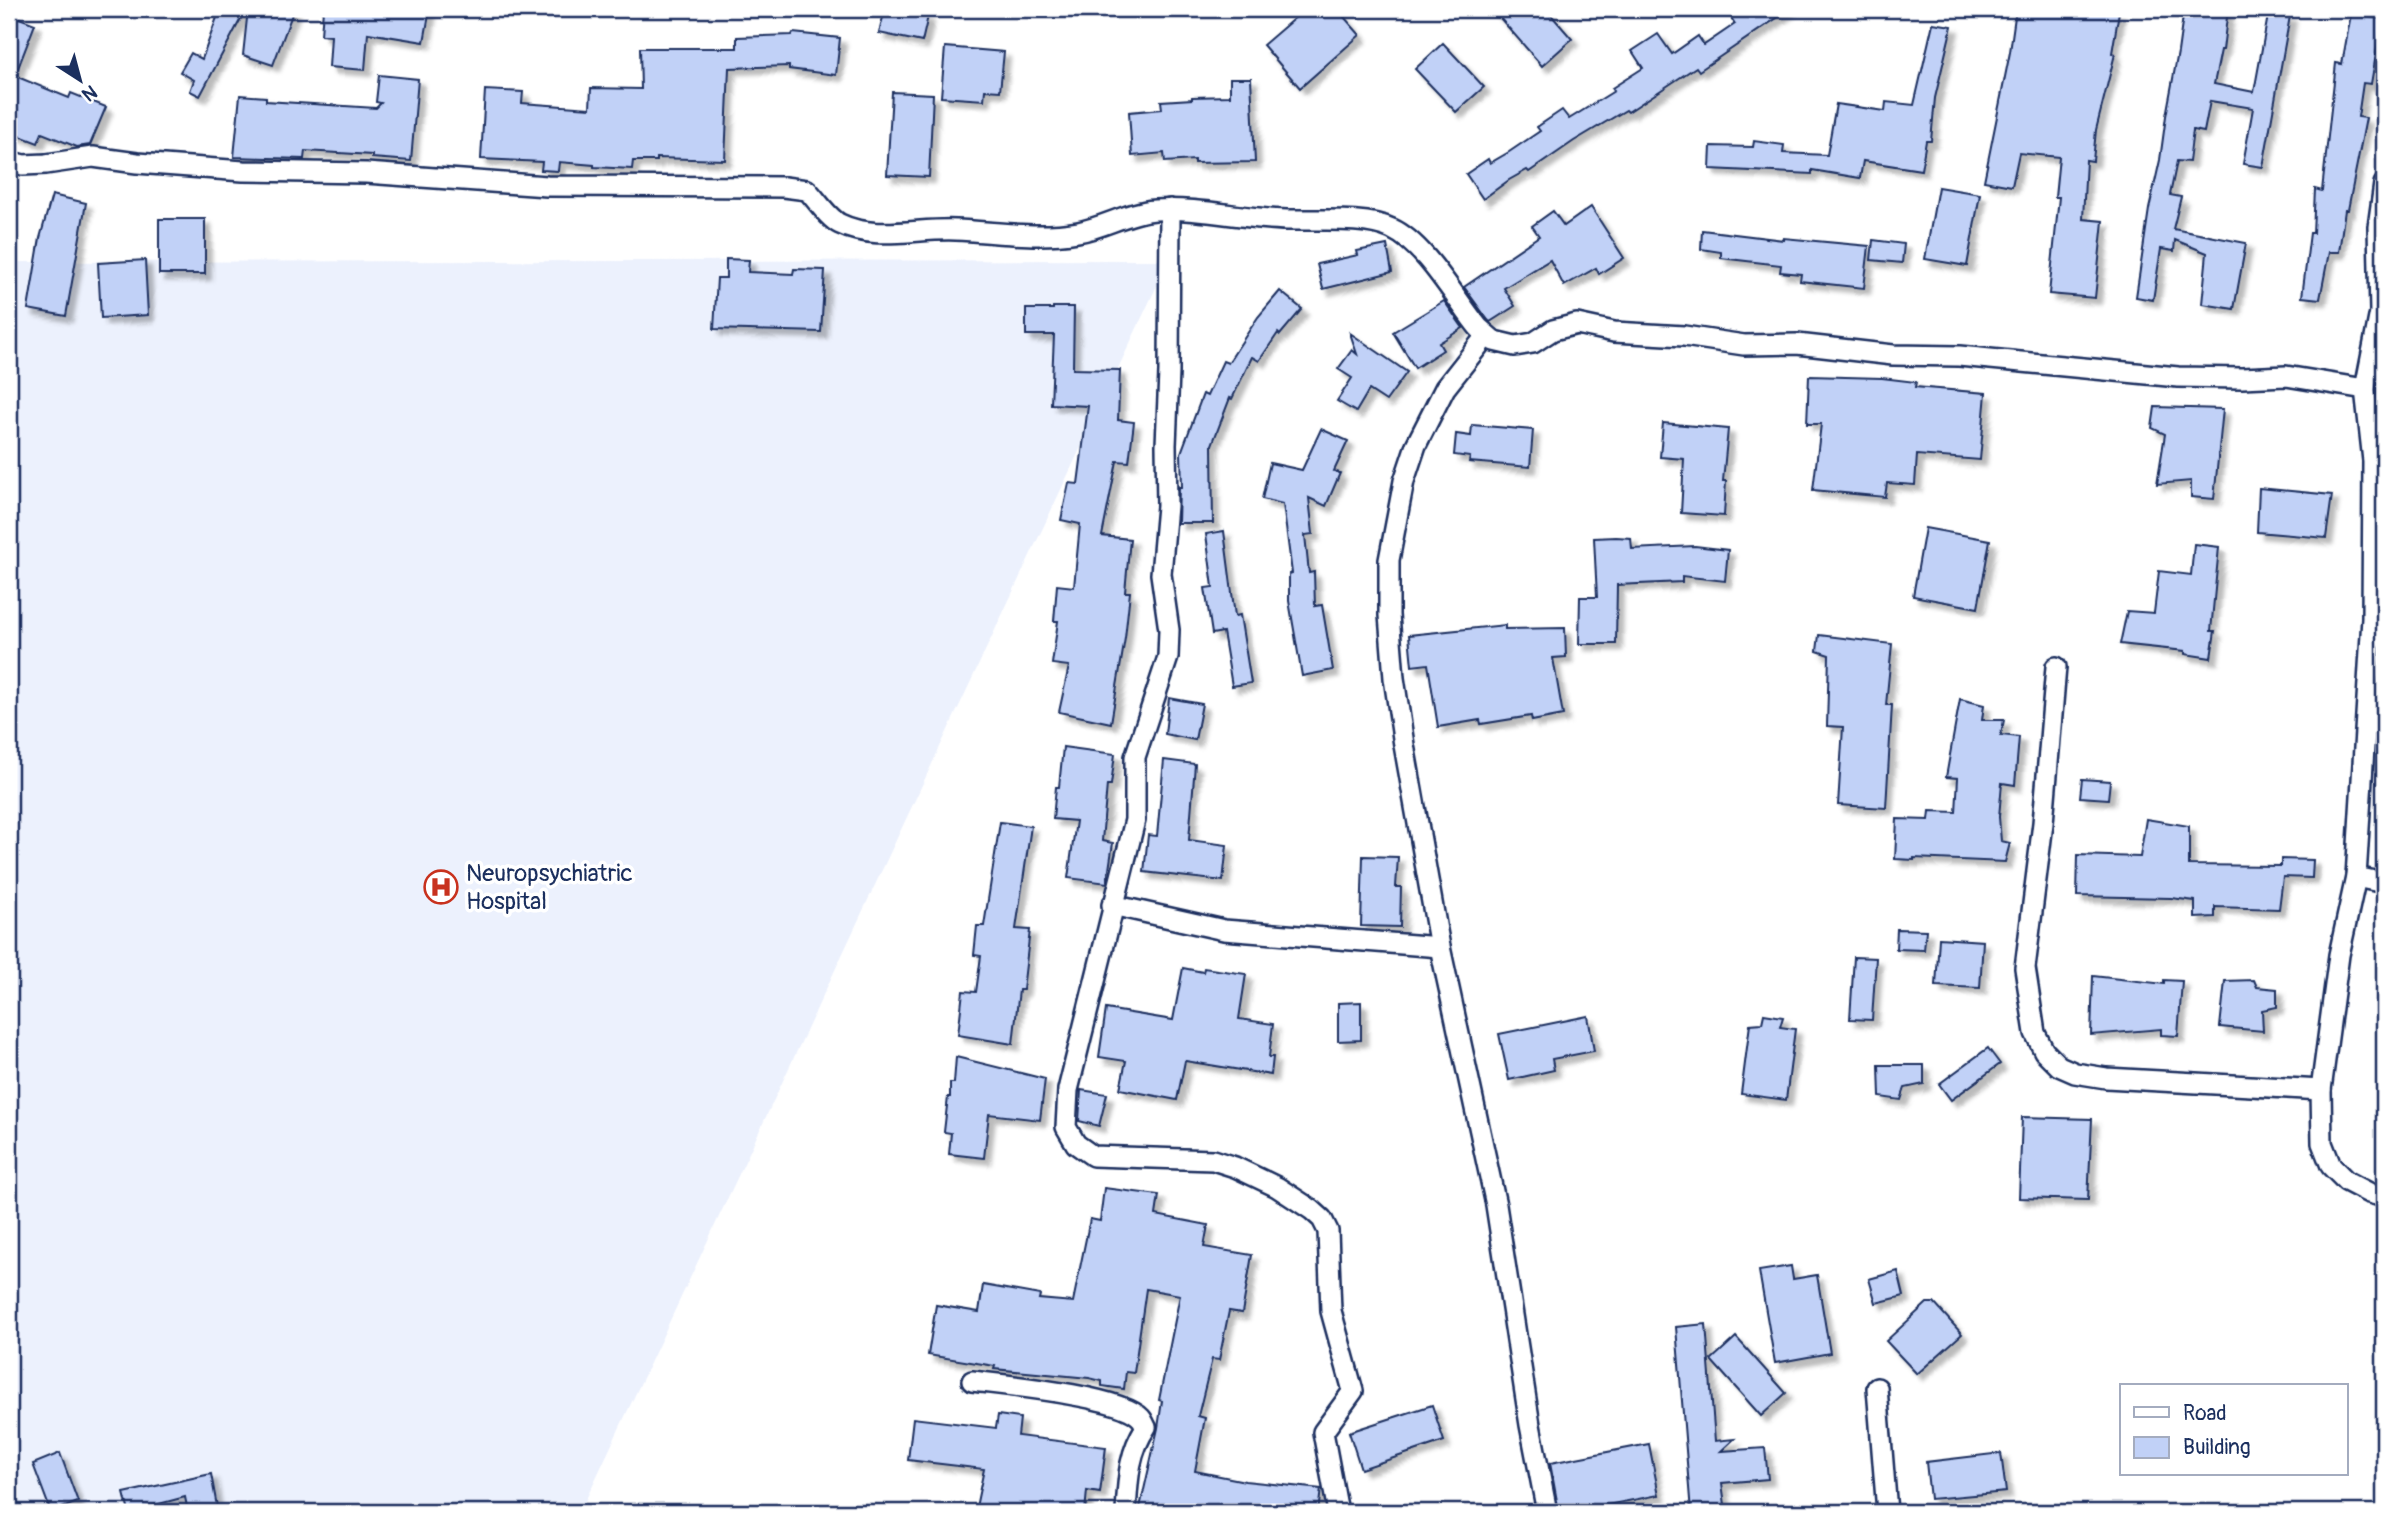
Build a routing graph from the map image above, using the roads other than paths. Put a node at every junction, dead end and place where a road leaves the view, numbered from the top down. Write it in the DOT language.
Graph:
graph roads {
  1 [pos="9,161"];
  2 [pos="2384,184"];
  3 [pos="1170,209"];
  4 [pos="1486,336"];
  5 [pos="2365,389"];
  6 [pos="2378,618"];
  7 [pos="2056,667"];
  8 [pos="2356,877"];
  9 [pos="2384,883"];
  10 [pos="1112,905"];
  11 [pos="1440,947"];
  12 [pos="2321,1090"];
  13 [pos="2384,1198"];
  14 [pos="972,1381"];
  15 [pos="1877,1388"];
  16 [pos="1126,1512"];
  17 [pos="1338,1512"];
  18 [pos="1547,1512"];
  19 [pos="1887,1512"];
  1 -- 3 [label="street"];
  2 -- 5 [label="street"];
  3 -- 4 [label="street"];
  3 -- 10 [label="street"];
  4 -- 5 [label="street"];
  4 -- 11 [label="street"];
  5 -- 6 [label="street"];
  6 -- 8 [label="street"];
  7 -- 12 [label="street"];
  8 -- 9 [label="street"];
  8 -- 12 [label="street"];
  10 -- 11 [label="street"];
  10 -- 17 [label="street"];
  11 -- 18 [label="street"];
  12 -- 13 [label="street"];
  14 -- 16 [label="street"];
  15 -- 19 [label="street"];
}
